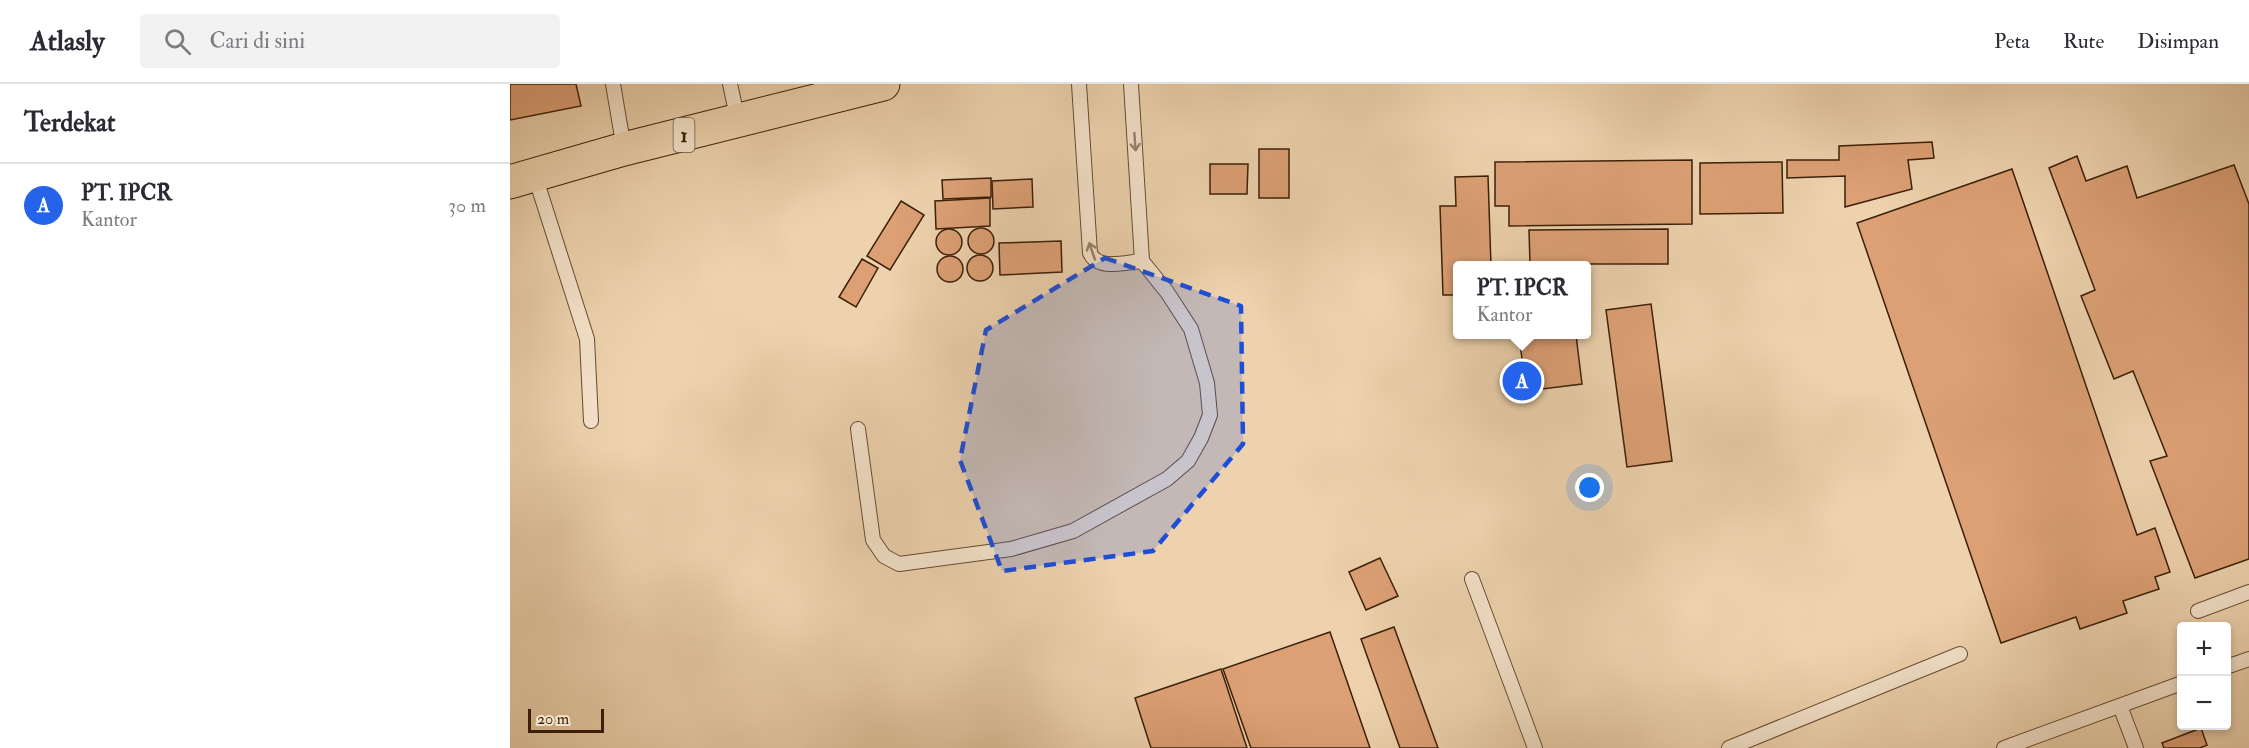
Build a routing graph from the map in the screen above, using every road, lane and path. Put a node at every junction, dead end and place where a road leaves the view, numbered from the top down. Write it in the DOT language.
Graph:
graph roads {
  1 [pos="613,84"];
  2 [pos="730,84"];
  3 [pos="1079,84"];
  4 [pos="1131,84"];
  5 [pos="870,86"];
  6 [pos="738,121"];
  7 [pos="624,149"];
  8 [pos="522,179"];
  9 [pos="1142,261"];
  10 [pos="591,421"];
  11 [pos="858,429"];
  12 [pos="1472,579"];
  13 [pos="2249,592"];
  14 [pos="2198,611"];
  15 [pos="1960,654"];
  16 [pos="2249,659"];
  17 [pos="2231,665"];
  18 [pos="2177,685"];
  19 [pos="2120,706"];
  20 [pos="1535,748"];
  21 [pos="1729,748"];
  22 [pos="2004,748"];
  23 [pos="2136,748"];
  1 -- 7 [label="lane"];
  2 -- 6 [label="lane"];
  9 -- 3 [label="lane, one-way"];
  4 -- 9 [label="lane, one-way"];
  5 -- 6 [label="highway, 1"];
  6 -- 7 [label="highway, 1"];
  7 -- 8 [label="highway, 1"];
  8 -- 10 [label="lane"];
  9 -- 11 [label="lane"];
  12 -- 20 [label="lane"];
  13 -- 14 [label="lane"];
  15 -- 21 [label="lane"];
  16 -- 17 [label="lane"];
  18 -- 19 [label="lane"];
  19 -- 22 [label="lane"];
  19 -- 23 [label="lane"];
}
